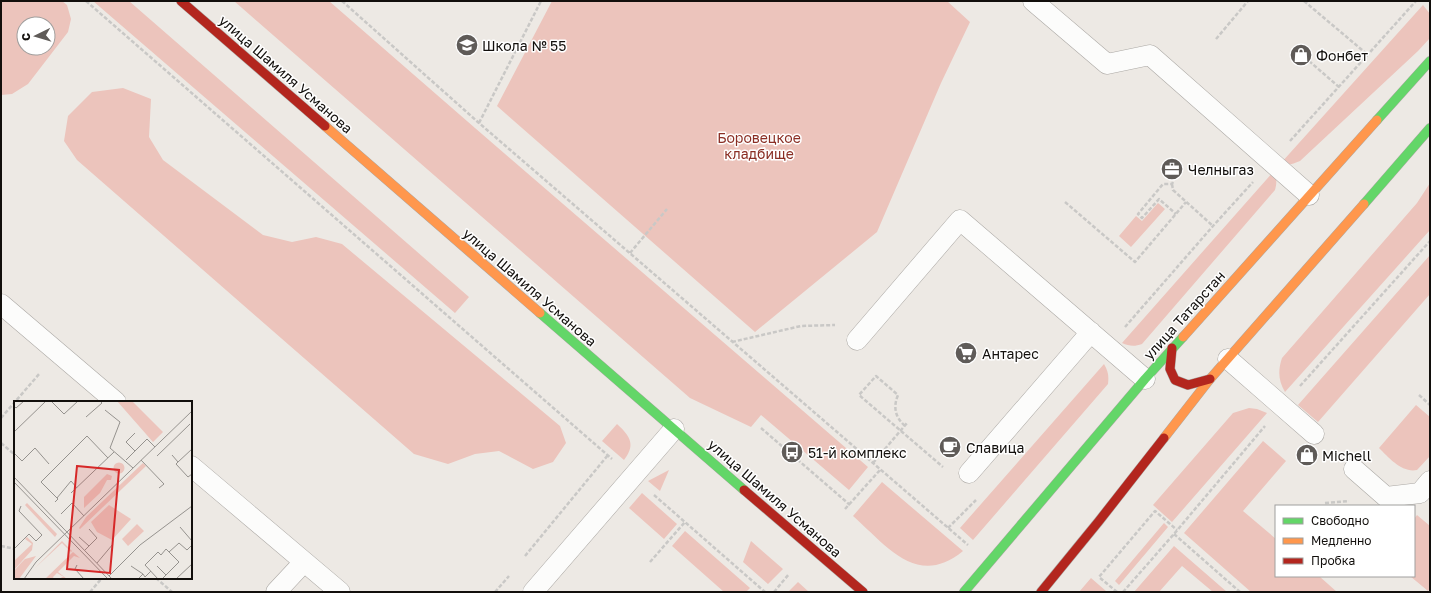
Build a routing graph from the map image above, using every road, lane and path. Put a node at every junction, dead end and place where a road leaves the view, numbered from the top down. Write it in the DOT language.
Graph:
graph roads {
  1 [pos="86,1"];
  2 [pos="181,1"];
  3 [pos="342,1"];
  4 [pos="541,1"];
  5 [pos="1032,1"];
  6 [pos="1248,1"];
  7 [pos="1304,1"];
  8 [pos="1216,38"];
  9 [pos="1368,55"];
  10 [pos="1310,61"];
  11 [pos="1430,61"];
  12 [pos="1339,87"];
  13 [pos="479,123"];
  14 [pos="1430,128"];
  15 [pos="1309,195"];
  16 [pos="1066,202"];
  17 [pos="1186,202"];
  18 [pos="667,209"];
  19 [pos="1176,214"];
  20 [pos="1213,226"];
  21 [pos="630,254"];
  22 [pos="1,304"];
  23 [pos="829,324"];
  24 [pos="1091,332"];
  25 [pos="857,340"];
  26 [pos="732,342"];
  27 [pos="1172,348"];
  28 [pos="58,352"];
  29 [pos="1228,359"];
  30 [pos="1145,379"];
  31 [pos="1210,379"];
  32 [pos="1419,395"];
  33 [pos="16,401"];
  34 [pos="115,401"];
  35 [pos="14,403"];
  36 [pos="1430,405"];
  37 [pos="1,418"];
  38 [pos="907,423"];
  39 [pos="905,426"];
  40 [pos="761,428"];
  41 [pos="674,429"];
  42 [pos="900,431"];
  43 [pos="1314,434"];
  44 [pos="1,443"];
  45 [pos="14,454"];
  46 [pos="608,455"];
  47 [pos="873,464"];
  48 [pos="192,467"];
  49 [pos="1354,469"];
  50 [pos="880,470"];
  51 [pos="947,470"];
  52 [pos="969,473"];
  53 [pos="633,477"];
  54 [pos="1427,492"];
  55 [pos="850,505"];
  56 [pos="845,509"];
  57 [pos="686,522"];
  58 [pos="1177,530"];
  59 [pos="1174,534"];
  60 [pos="1,546"];
  61 [pos="968,546"];
  62 [pos="14,549"];
  63 [pos="525,556"];
  64 [pos="304,562"];
  65 [pos="650,562"];
  66 [pos="510,574"];
  67 [pos="789,574"];
  68 [pos="101,579"];
  69 [pos="157,579"];
  70 [pos="90,592"];
  71 [pos="172,592"];
  72 [pos="276,592"];
  73 [pos="340,592"];
  74 [pos="495,592"];
  75 [pos="533,592"];
  76 [pos="765,592"];
  77 [pos="774,592"];
  78 [pos="863,592"];
  79 [pos="964,592"];
  80 [pos="1041,592"];
  81 [pos="1117,592"];
  82 [pos="1240,592"];
  1 -- 46 [label="path"];
  2 -- 41 [label="street, улица Шамиля Усманова"];
  3 -- 13 [label="path"];
  4 -- 13 [label="path"];
  5 -- 15 [label="lane"];
  6 -- 8 [label="path"];
  7 -- 9 [label="path"];
  10 -- 12 [label="path"];
  11 -- 15 [label="street, улица Татарстан"];
  13 -- 21 [label="path"];
  14 -- 29 [label="street"];
  15 -- 27 [label="street, улица Татарстан"];
  16 -- 19 [label="path"];
  17 -- 19 [label="path"];
  17 -- 19 [label="path"];
  17 -- 20 [label="path"];
  18 -- 21 [label="path"];
  21 -- 26 [label="path"];
  22 -- 28 [label="lane"];
  23 -- 26 [label="path"];
  24 -- 25 [label="lane"];
  24 -- 30 [label="lane"];
  24 -- 52 [label="lane"];
  26 -- 47 [label="path"];
  27 -- 30 [label="street, улица Татарстан"];
  27 -- 31 [label="street"];
  28 -- 33 [label="path"];
  28 -- 34 [label="lane"];
  29 -- 31 [label="street"];
  29 -- 43 [label="lane"];
  30 -- 79 [label="street, улица Татарстан"];
  31 -- 80 [label="street"];
  32 -- 36 [label="path"];
  35 -- 37 [label="path"];
  38 -- 39 [label="path"];
  39 -- 42 [label="path"];
  39 -- 42 [label="path"];
  40 -- 55 [label="path"];
  41 -- 53 [label="lane"];
  41 -- 78 [label="street, улица Шамиля Усманова"];
  42 -- 47 [label="path"];
  42 -- 51 [label="path"];
  44 -- 45 [label="path"];
  46 -- 53 [label="path"];
  46 -- 63 [label="path"];
  47 -- 50 [label="path"];
  48 -- 64 [label="lane"];
  49 -- 54 [label="lane"];
  50 -- 55 [label="path"];
  50 -- 61 [label="path"];
  53 -- 57 [label="path"];
  53 -- 75 [label="lane"];
  55 -- 56 [label="path"];
  57 -- 65 [label="path"];
  57 -- 76 [label="path"];
  58 -- 81 [label="path"];
  59 -- 82 [label="path"];
  60 -- 62 [label="path"];
  64 -- 72 [label="lane"];
  64 -- 73 [label="lane"];
  66 -- 74 [label="path"];
  67 -- 77 [label="path"];
  68 -- 70 [label="path"];
  69 -- 71 [label="path"];
}
